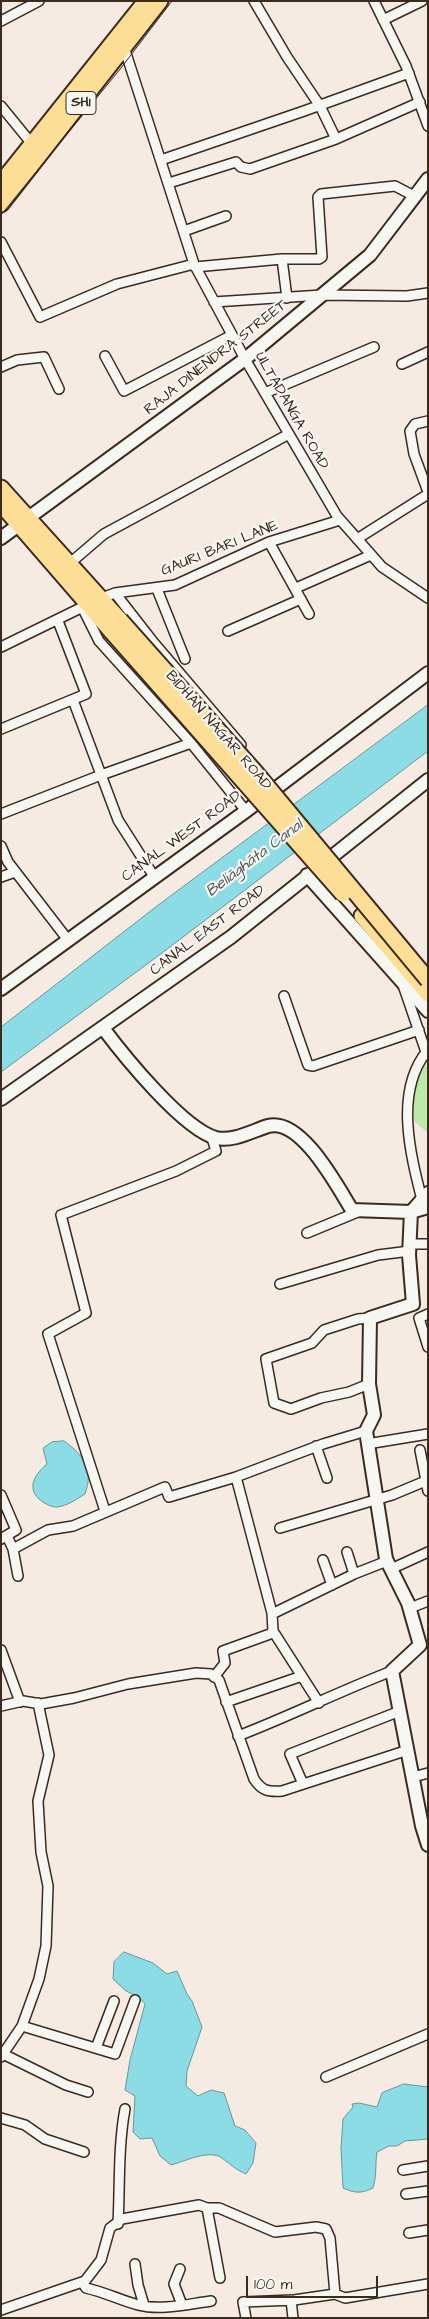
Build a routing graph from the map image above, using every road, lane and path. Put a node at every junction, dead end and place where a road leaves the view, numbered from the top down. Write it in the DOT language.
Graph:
graph roads {
  1 [pos="39,1"];
  2 [pos="146,1"];
  3 [pos="160,1"];
  4 [pos="254,1"];
  5 [pos="374,1"];
  6 [pos="422,1"];
  7 [pos="383,20"];
  8 [pos="1,21"];
  9 [pos="122,41"];
  10 [pos="409,73"];
  11 [pos="420,102"];
  12 [pos="1,106"];
  13 [pos="320,106"];
  14 [pos="428,126"];
  15 [pos="336,139"];
  16 [pos="32,144"];
  17 [pos="162,160"];
  18 [pos="428,179"];
  19 [pos="1,183"];
  20 [pos="169,183"];
  21 [pos="416,196"];
  22 [pos="2,203"];
  23 [pos="226,216"];
  24 [pos="184,231"];
  25 [pos="1,242"];
  26 [pos="282,259"];
  27 [pos="195,265"];
  28 [pos="428,293"];
  29 [pos="322,295"];
  30 [pos="287,298"];
  31 [pos="214,302"];
  32 [pos="232,335"];
  33 [pos="374,347"];
  34 [pos="428,352"];
  35 [pos="105,356"];
  36 [pos="245,360"];
  37 [pos="402,364"];
  38 [pos="1,367"];
  39 [pos="59,388"];
  40 [pos="265,393"];
  41 [pos="428,421"];
  42 [pos="289,434"];
  43 [pos="1,488"];
  44 [pos="428,493"];
  45 [pos="1,504"];
  46 [pos="340,520"];
  47 [pos="24,522"];
  48 [pos="1,538"];
  49 [pos="357,539"];
  50 [pos="269,542"];
  51 [pos="371,555"];
  52 [pos="69,564"];
  53 [pos="296,588"];
  54 [pos="157,589"];
  55 [pos="115,593"];
  56 [pos="301,598"];
  57 [pos="428,598"];
  58 [pos="90,603"];
  59 [pos="309,614"];
  60 [pos="58,621"];
  61 [pos="116,626"];
  62 [pos="228,631"];
  63 [pos="1,647"];
  64 [pos="185,659"];
  65 [pos="428,673"];
  66 [pos="73,700"];
  67 [pos="1,729"];
  68 [pos="191,744"];
  69 [pos="101,775"];
  70 [pos="428,780"];
  71 [pos="276,788"];
  72 [pos="246,811"];
  73 [pos="1,814"];
  74 [pos="1,846"];
  75 [pos="332,855"];
  76 [pos="16,872"];
  77 [pos="307,875"];
  78 [pos="1,877"];
  79 [pos="155,878"];
  80 [pos="68,940"];
  81 [pos="428,970"];
  82 [pos="428,980"];
  83 [pos="403,985"];
  84 [pos="1,990"];
  85 [pos="428,994"];
  86 [pos="284,996"];
  87 [pos="428,1011"];
  88 [pos="103,1028"];
  89 [pos="419,1030"];
  90 [pos="427,1051"];
  91 [pos="1,1099"];
  92 [pos="211,1135"];
  93 [pos="426,1200"];
  94 [pos="362,1210"];
  95 [pos="411,1212"];
  96 [pos="307,1233"];
  97 [pos="428,1244"];
  98 [pos="410,1247"];
  99 [pos="280,1284"];
  100 [pos="428,1314"];
  101 [pos="370,1318"];
  102 [pos="428,1347"];
  103 [pos="369,1384"];
  104 [pos="428,1434"];
  105 [pos="366,1438"];
  106 [pos="316,1446"];
  107 [pos="420,1450"];
  108 [pos="236,1477"];
  109 [pos="327,1478"];
  110 [pos="426,1481"];
  111 [pos="428,1491"];
  112 [pos="1,1495"];
  113 [pos="376,1499"];
  114 [pos="105,1511"];
  115 [pos="280,1528"];
  116 [pos="4,1538"];
  117 [pos="13,1549"];
  118 [pos="348,1552"];
  119 [pos="428,1552"];
  120 [pos="323,1560"];
  121 [pos="389,1565"];
  122 [pos="354,1574"];
  123 [pos="18,1576"];
  124 [pos="332,1585"];
  125 [pos="428,1600"];
  126 [pos="410,1608"];
  127 [pos="272,1614"];
  128 [pos="273,1631"];
  129 [pos="1,1650"];
  130 [pos="392,1671"];
  131 [pos="302,1676"];
  132 [pos="6,1677"];
  133 [pos="214,1677"];
  134 [pos="20,1702"];
  135 [pos="226,1702"];
  136 [pos="319,1702"];
  137 [pos="38,1704"];
  138 [pos="1,1706"];
  139 [pos="400,1711"];
  140 [pos="238,1736"];
  141 [pos="408,1750"];
  142 [pos="428,1773"];
  143 [pos="413,1777"];
  144 [pos="303,1784"];
  145 [pos="423,1804"];
  146 [pos="428,1845"];
  147 [pos="135,2000"];
  148 [pos="114,2001"];
  149 [pos="22,2026"];
  150 [pos="428,2034"];
  151 [pos="96,2048"];
  152 [pos="2,2055"];
  153 [pos="326,2077"];
  154 [pos="88,2092"];
  155 [pos="125,2109"];
  156 [pos="1,2118"];
  157 [pos="84,2152"];
  158 [pos="428,2166"];
  159 [pos="403,2170"];
  160 [pos="428,2191"];
  161 [pos="406,2194"];
  162 [pos="207,2208"];
  163 [pos="118,2224"];
  164 [pos="428,2230"];
  165 [pos="409,2233"];
  166 [pos="135,2264"];
  167 [pos="180,2269"];
  168 [pos="220,2278"];
  169 [pos="82,2282"];
  170 [pos="428,2284"];
  171 [pos="335,2294"];
  172 [pos="291,2300"];
  173 [pos="211,2301"];
  174 [pos="144,2305"];
  175 [pos="182,2305"];
  176 [pos="1,2310"];
  177 [pos="246,2318"];
  178 [pos="293,2318"];
  1 -- 8 [label="street"];
  2 -- 9 [label="main road, SH1"];
  3 -- 9 [label="main road, SH1"];
  4 -- 13 [label="street"];
  5 -- 7 [label="street"];
  6 -- 7 [label="street"];
  7 -- 10 [label="street"];
  9 -- 16 [label="main road, SH1"];
  9 -- 17 [label="street, ULTADANGA ROAD"];
  9 -- 22 [label="main road, SH1"];
  10 -- 11 [label="street"];
  10 -- 13 [label="street"];
  11 -- 14 [label="street"];
  11 -- 15 [label="street"];
  12 -- 16 [label="street"];
  13 -- 15 [label="street"];
  13 -- 17 [label="street"];
  15 -- 20 [label="street"];
  16 -- 19 [label="main road, SH1"];
  17 -- 20 [label="street, ULTADANGA ROAD"];
  18 -- 21 [label="main road, RAJA DINENDRA STREET"];
  20 -- 24 [label="street, ULTADANGA ROAD"];
  21 -- 26 [label="street"];
  21 -- 29 [label="main road, RAJA DINENDRA STREET"];
  23 -- 24 [label="street"];
  24 -- 27 [label="street, ULTADANGA ROAD"];
  25 -- 27 [label="street"];
  26 -- 27 [label="street"];
  26 -- 30 [label="street"];
  27 -- 31 [label="street, ULTADANGA ROAD"];
  28 -- 29 [label="street"];
  29 -- 30 [label="street"];
  29 -- 36 [label="main road, RAJA DINENDRA STREET"];
  30 -- 31 [label="street"];
  31 -- 32 [label="street, ULTADANGA ROAD"];
  32 -- 35 [label="street"];
  32 -- 36 [label="street, ULTADANGA ROAD"];
  33 -- 40 [label="street"];
  34 -- 37 [label="street"];
  36 -- 40 [label="street, ULTADANGA ROAD"];
  36 -- 47 [label="main road, RAJA DINENDRA STREET"];
  38 -- 39 [label="street"];
  40 -- 42 [label="street, ULTADANGA ROAD"];
  41 -- 44 [label="street"];
  42 -- 46 [label="street, ULTADANGA ROAD"];
  42 -- 52 [label="street"];
  43 -- 47 [label="main road"];
  44 -- 49 [label="street"];
  45 -- 47 [label="main road"];
  46 -- 49 [label="street, ULTADANGA ROAD"];
  46 -- 50 [label="street, GAURI BARI LANE"];
  47 -- 48 [label="main road, RAJA DINENDRA STREET"];
  47 -- 52 [label="main road"];
  47 -- 58 [label="main road"];
  49 -- 51 [label="street, ULTADANGA ROAD"];
  50 -- 53 [label="street"];
  50 -- 54 [label="street, GAURI BARI LANE"];
  51 -- 53 [label="street"];
  51 -- 57 [label="street, ULTADANGA ROAD"];
  52 -- 58 [label="main road"];
  53 -- 56 [label="street"];
  54 -- 55 [label="street, GAURI BARI LANE"];
  54 -- 64 [label="street"];
  55 -- 58 [label="street, GAURI BARI LANE"];
  55 -- 71 [label="street"];
  56 -- 59 [label="street"];
  56 -- 62 [label="street"];
  58 -- 60 [label="street, GAURI BARI LANE"];
  58 -- 61 [label="main road"];
  58 -- 68 [label="street"];
  60 -- 63 [label="street, GAURI BARI LANE"];
  60 -- 66 [label="street"];
  61 -- 82 [label="main road, BIDHAN NAGAR ROAD, bridge"];
  61 -- 85 [label="main road, bridge"];
  65 -- 71 [label="main road, CANAL WEST ROAD"];
  66 -- 67 [label="street"];
  66 -- 69 [label="street"];
  68 -- 69 [label="street"];
  68 -- 72 [label="street"];
  69 -- 73 [label="street"];
  69 -- 79 [label="street"];
  70 -- 75 [label="main road, CANAL EAST ROAD"];
  71 -- 72 [label="main road, CANAL WEST ROAD"];
  72 -- 79 [label="main road, CANAL WEST ROAD"];
  74 -- 76 [label="street"];
  75 -- 77 [label="main road, CANAL EAST ROAD"];
  75 -- 81 [label="main road"];
  76 -- 78 [label="street"];
  76 -- 80 [label="street"];
  77 -- 83 [label="main road"];
  77 -- 88 [label="main road, CANAL EAST ROAD"];
  79 -- 80 [label="main road, CANAL WEST ROAD"];
  80 -- 84 [label="main road, CANAL WEST ROAD"];
  83 -- 87 [label="main road"];
  83 -- 89 [label="street"];
  86 -- 89 [label="street"];
  88 -- 91 [label="main road, CANAL EAST ROAD"];
  88 -- 92 [label="main road"];
  89 -- 90 [label="street"];
  90 -- 93 [label="street"];
  92 -- 94 [label="main road"];
  92 -- 114 [label="street"];
  93 -- 95 [label="main road"];
  94 -- 95 [label="main road"];
  94 -- 96 [label="street"];
  95 -- 98 [label="main road"];
  97 -- 98 [label="street"];
  98 -- 99 [label="street"];
  98 -- 101 [label="main road"];
  100 -- 102 [label="street"];
  101 -- 103 [label="main road"];
  101 -- 103 [label="street"];
  103 -- 105 [label="main road"];
  104 -- 105 [label="street"];
  105 -- 106 [label="street"];
  105 -- 113 [label="main road"];
  106 -- 108 [label="street"];
  106 -- 109 [label="street"];
  107 -- 110 [label="street"];
  108 -- 114 [label="street"];
  108 -- 127 [label="street"];
  110 -- 111 [label="street"];
  110 -- 113 [label="street"];
  112 -- 116 [label="street"];
  113 -- 115 [label="street"];
  113 -- 121 [label="main road"];
  114 -- 117 [label="street"];
  116 -- 117 [label="street"];
  117 -- 123 [label="street"];
  118 -- 122 [label="street"];
  119 -- 121 [label="street"];
  120 -- 124 [label="street"];
  121 -- 122 [label="street"];
  121 -- 126 [label="main road"];
  122 -- 124 [label="street"];
  124 -- 127 [label="street"];
  125 -- 126 [label="street"];
  126 -- 130 [label="main road"];
  127 -- 128 [label="street"];
  128 -- 131 [label="street"];
  128 -- 133 [label="street"];
  129 -- 132 [label="street"];
  130 -- 136 [label="street"];
  130 -- 139 [label="main road"];
  131 -- 135 [label="street"];
  131 -- 136 [label="street"];
  132 -- 134 [label="street"];
  133 -- 135 [label="street"];
  133 -- 137 [label="street"];
  134 -- 137 [label="street"];
  134 -- 138 [label="street"];
  135 -- 140 [label="street"];
  136 -- 140 [label="street"];
  137 -- 149 [label="street"];
  139 -- 141 [label="main road"];
  139 -- 144 [label="street"];
  140 -- 144 [label="street"];
  141 -- 143 [label="main road"];
  141 -- 144 [label="street"];
  142 -- 143 [label="street"];
  143 -- 145 [label="main road"];
  145 -- 146 [label="main road"];
  147 -- 151 [label="street"];
  148 -- 151 [label="street"];
  149 -- 151 [label="street"];
  149 -- 152 [label="street"];
  150 -- 153 [label="street"];
  152 -- 154 [label="street"];
  155 -- 163 [label="street"];
  156 -- 157 [label="street"];
  158 -- 159 [label="street"];
  160 -- 161 [label="street"];
  162 -- 163 [label="street"];
  162 -- 168 [label="street"];
  162 -- 171 [label="street"];
  163 -- 169 [label="street"];
  164 -- 165 [label="street"];
  166 -- 174 [label="street"];
  167 -- 175 [label="street"];
  169 -- 174 [label="street"];
  169 -- 176 [label="street"];
  170 -- 171 [label="street"];
  171 -- 172 [label="street"];
  172 -- 177 [label="street"];
  172 -- 178 [label="street"];
  173 -- 175 [label="street"];
  174 -- 175 [label="street"];
}
